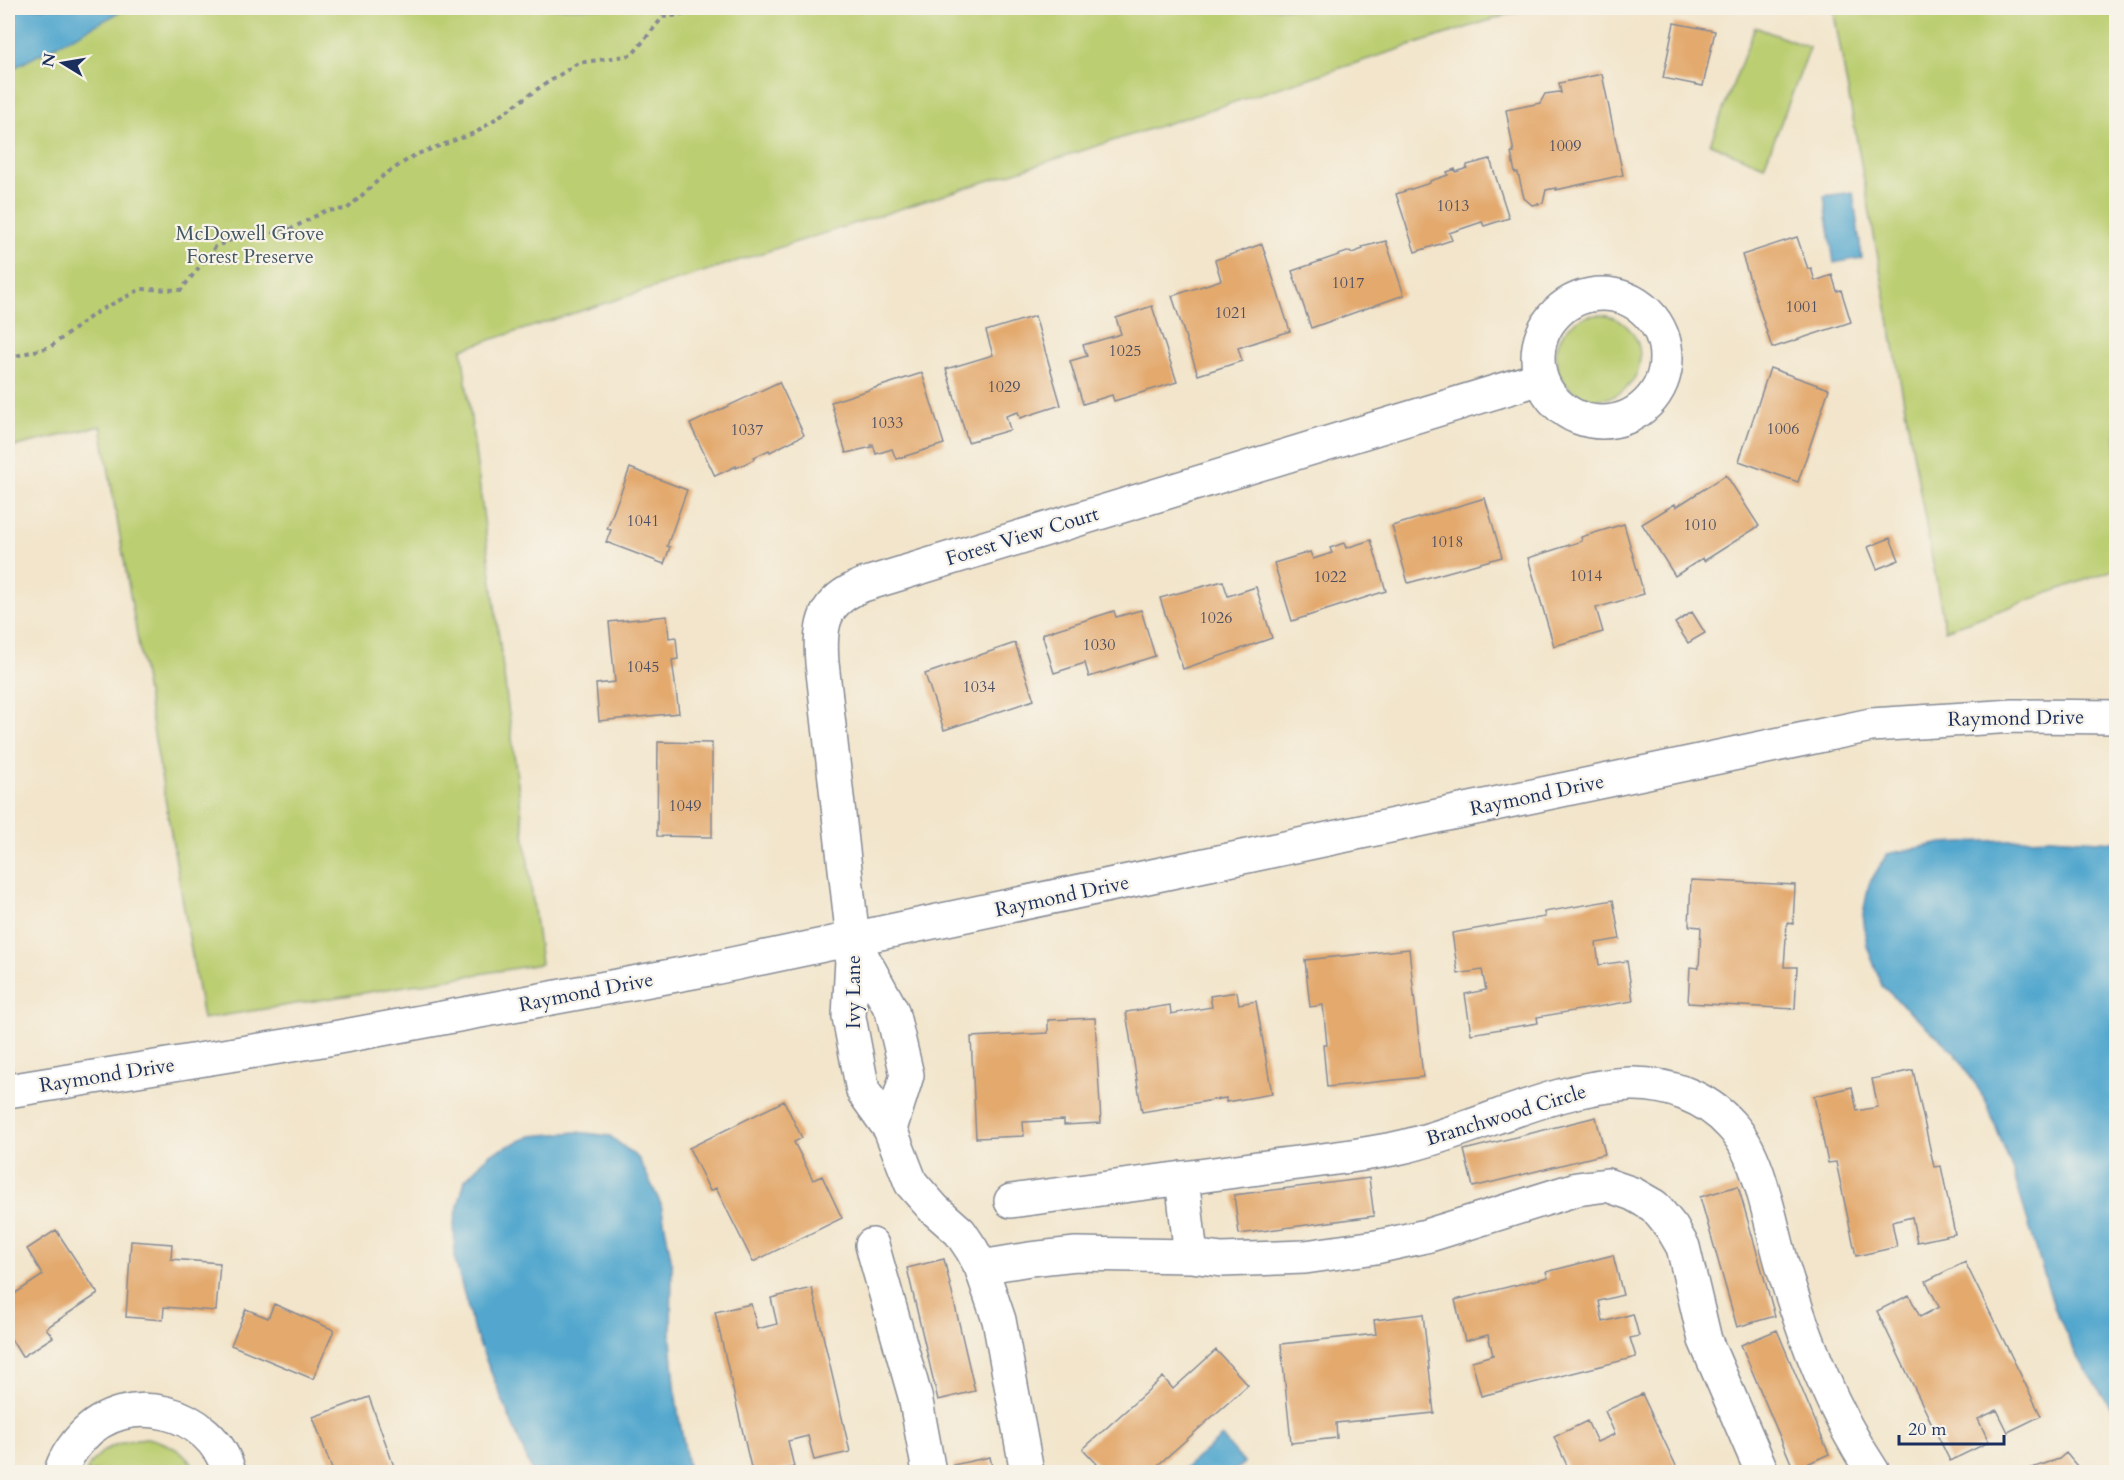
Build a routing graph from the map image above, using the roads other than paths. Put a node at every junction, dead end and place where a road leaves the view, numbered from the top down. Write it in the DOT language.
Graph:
graph roads {
  1 [pos="1541,378"];
  2 [pos="2116,717"];
  3 [pos="853,940"];
  4 [pos="8,1091"];
  5 [pos="890,1129"];
  6 [pos="1182,1178"];
  7 [pos="1011,1201"];
  8 [pos="872,1245"];
  9 [pos="1191,1256"];
  10 [pos="981,1267"];
  11 [pos="61,1473"];
  12 [pos="229,1473"];
  13 [pos="929,1473"];
  14 [pos="1027,1473"];
  15 [pos="1762,1473"];
  16 [pos="1873,1473"];
  1 -- 3 [label="street, Forest View Court"];
  2 -- 3 [label="street, Raymond Drive"];
  3 -- 4 [label="street, Raymond Drive"];
  3 -- 5 [label="street, Ivy Lane"];
  3 -- 5 [label="street, Ivy Lane"];
  5 -- 10 [label="street, Ivy Lane"];
  6 -- 7 [label="street, Branchwood Circle"];
  6 -- 9 [label="street"];
  6 -- 16 [label="street, Branchwood Circle"];
  8 -- 13 [label="street"];
  9 -- 10 [label="street"];
  9 -- 15 [label="street"];
  10 -- 14 [label="street, Ivy Lane"];
  11 -- 12 [label="street"];
}
